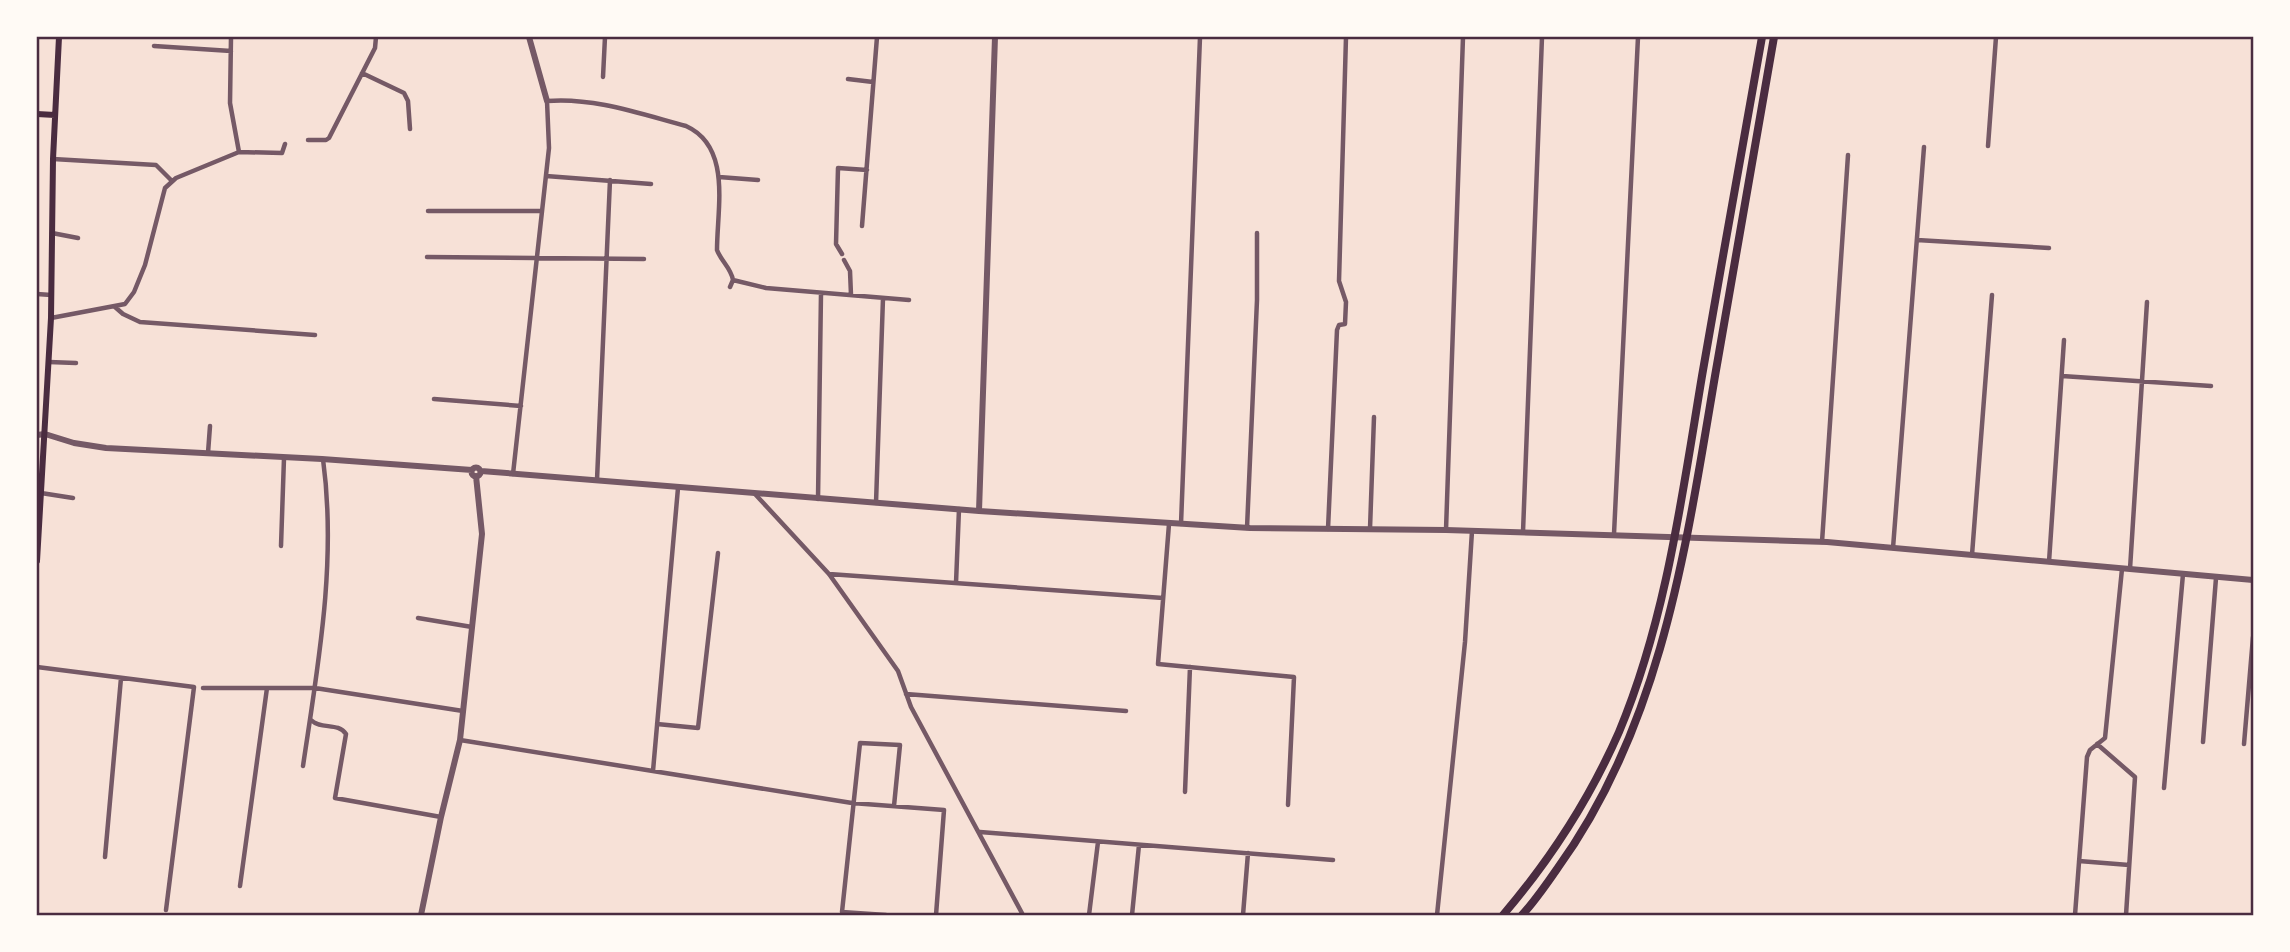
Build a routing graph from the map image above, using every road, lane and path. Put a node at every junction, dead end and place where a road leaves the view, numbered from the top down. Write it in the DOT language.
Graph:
graph roads {
  1 [pos="59,37"];
  2 [pos="231,37"];
  3 [pos="376,37"];
  4 [pos="529,37"];
  5 [pos="604,37"];
  6 [pos="877,37"];
  7 [pos="995,37"];
  8 [pos="1200,37"];
  9 [pos="1346,37"];
  10 [pos="1463,37"];
  11 [pos="1542,37"];
  12 [pos="1638,37"];
  13 [pos="1762,37"];
  14 [pos="1774,37"];
  15 [pos="1996,37"];
  16 [pos="155,46"];
  17 [pos="231,51"];
  18 [pos="362,73"];
  19 [pos="603,77"];
  20 [pos="848,79"];
  21 [pos="873,82"];
  22 [pos="547,101"];
  23 [pos="37,114"];
  24 [pos="55,115"];
  25 [pos="410,129"];
  26 [pos="308,141"];
  27 [pos="285,144"];
  28 [pos="1988,146"];
  29 [pos="1924,147"];
  30 [pos="239,152"];
  31 [pos="1848,155"];
  32 [pos="52,159"];
  33 [pos="867,170"];
  34 [pos="546,176"];
  35 [pos="719,177"];
  36 [pos="610,180"];
  37 [pos="758,180"];
  38 [pos="172,181"];
  39 [pos="651,184"];
  40 [pos="428,211"];
  41 [pos="542,211"];
  42 [pos="862,226"];
  43 [pos="51,233"];
  44 [pos="1257,233"];
  45 [pos="78,237"];
  46 [pos="1917,240"];
  47 [pos="2049,248"];
  48 [pos="537,256"];
  49 [pos="427,257"];
  50 [pos="607,257"];
  51 [pos="644,258"];
  52 [pos="733,280"];
  53 [pos="730,287"];
  54 [pos="821,293"];
  55 [pos="37,294"];
  56 [pos="51,295"];
  57 [pos="851,295"];
  58 [pos="1992,295"];
  59 [pos="883,298"];
  60 [pos="909,300"];
  61 [pos="2147,302"];
  62 [pos="115,307"];
  63 [pos="51,318"];
  64 [pos="314,335"];
  65 [pos="2064,340"];
  66 [pos="49,362"];
  67 [pos="76,363"];
  68 [pos="2062,376"];
  69 [pos="2141,381"];
  70 [pos="2211,386"];
  71 [pos="434,399"];
  72 [pos="521,406"];
  73 [pos="37,413"];
  74 [pos="46,416"];
  75 [pos="1374,417"];
  76 [pos="210,426"];
  77 [pos="45,434"];
  78 [pos="37,435"];
  79 [pos="208,454"];
  80 [pos="284,458"];
  81 [pos="322,458"];
  82 [pos="478,474"];
  83 [pos="513,474"];
  84 [pos="597,482"];
  85 [pos="678,488"];
  86 [pos="41,493"];
  87 [pos="755,494"];
  88 [pos="73,498"];
  89 [pos="818,499"];
  90 [pos="876,503"];
  91 [pos="959,509"];
  92 [pos="979,511"];
  93 [pos="1169,524"];
  94 [pos="1181,524"];
  95 [pos="1247,528"];
  96 [pos="1328,529"];
  97 [pos="1370,529"];
  98 [pos="1446,530"];
  99 [pos="1472,530"];
  100 [pos="1523,532"];
  101 [pos="1614,534"];
  102 [pos="1822,542"];
  103 [pos="281,546"];
  104 [pos="1893,548"];
  105 [pos="718,553"];
  106 [pos="1972,555"];
  107 [pos="37,561"];
  108 [pos="2049,562"];
  109 [pos="2122,569"];
  110 [pos="2130,569"];
  111 [pos="829,574"];
  112 [pos="2183,574"];
  113 [pos="2216,578"];
  114 [pos="2253,580"];
  115 [pos="956,583"];
  116 [pos="1163,598"];
  117 [pos="418,618"];
  118 [pos="472,627"];
  119 [pos="2253,636"];
  120 [pos="37,667"];
  121 [pos="1190,667"];
  122 [pos="121,678"];
  123 [pos="203,688"];
  124 [pos="267,688"];
  125 [pos="315,688"];
  126 [pos="906,694"];
  127 [pos="463,711"];
  128 [pos="1126,711"];
  129 [pos="310,719"];
  130 [pos="657,724"];
  131 [pos="460,740"];
  132 [pos="2203,742"];
  133 [pos="2098,744"];
  134 [pos="2244,744"];
  135 [pos="303,766"];
  136 [pos="653,771"];
  137 [pos="2164,788"];
  138 [pos="1185,792"];
  139 [pos="852,803"];
  140 [pos="1288,805"];
  141 [pos="894,806"];
  142 [pos="441,817"];
  143 [pos="979,832"];
  144 [pos="1098,842"];
  145 [pos="1139,845"];
  146 [pos="1248,853"];
  147 [pos="105,857"];
  148 [pos="1333,860"];
  149 [pos="2079,861"];
  150 [pos="2129,865"];
  151 [pos="240,886"];
  152 [pos="166,910"];
  153 [pos="421,915"];
  154 [pos="886,915"];
  155 [pos="936,915"];
  156 [pos="1023,915"];
  157 [pos="1089,915"];
  158 [pos="1132,915"];
  159 [pos="1243,915"];
  160 [pos="1437,915"];
  161 [pos="1503,915"];
  162 [pos="1522,915"];
  163 [pos="2075,915"];
  164 [pos="2126,915"];
  1 -- 24 [label="main road"];
  2 -- 17 [label="street"];
  3 -- 18 [label="street"];
  4 -- 22 [label="street"];
  5 -- 19 [label="street"];
  6 -- 21 [label="street"];
  7 -- 92 [label="street"];
  8 -- 94 [label="street"];
  9 -- 96 [label="street"];
  10 -- 98 [label="street"];
  11 -- 100 [label="street"];
  12 -- 101 [label="street"];
  13 -- 161 [label="highway"];
  14 -- 162 [label="highway"];
  15 -- 28 [label="street"];
  16 -- 17 [label="street"];
  17 -- 30 [label="street"];
  18 -- 25 [label="street"];
  18 -- 26 [label="street"];
  20 -- 21 [label="street"];
  21 -- 33 [label="street"];
  22 -- 34 [label="street"];
  22 -- 35 [label="street"];
  23 -- 24 [label="main road"];
  24 -- 32 [label="main road"];
  27 -- 30 [label="street"];
  29 -- 46 [label="street"];
  30 -- 38 [label="street"];
  31 -- 102 [label="street"];
  32 -- 38 [label="street"];
  32 -- 43 [label="main road"];
  33 -- 42 [label="street"];
  33 -- 57 [label="street"];
  34 -- 36 [label="street"];
  34 -- 41 [label="street"];
  35 -- 37 [label="street"];
  35 -- 52 [label="street"];
  36 -- 39 [label="street"];
  36 -- 50 [label="street"];
  38 -- 62 [label="street"];
  40 -- 41 [label="street"];
  41 -- 48 [label="street"];
  43 -- 45 [label="street"];
  43 -- 56 [label="main road"];
  44 -- 95 [label="street"];
  46 -- 47 [label="street"];
  46 -- 104 [label="street"];
  48 -- 49 [label="street"];
  48 -- 50 [label="street"];
  48 -- 72 [label="street"];
  50 -- 51 [label="street"];
  50 -- 84 [label="street"];
  52 -- 53 [label="street"];
  52 -- 54 [label="street"];
  54 -- 57 [label="street"];
  54 -- 89 [label="street"];
  55 -- 56 [label="street"];
  56 -- 63 [label="main road"];
  57 -- 59 [label="street"];
  58 -- 106 [label="street"];
  59 -- 60 [label="street"];
  59 -- 90 [label="street"];
  61 -- 69 [label="street"];
  62 -- 63 [label="street"];
  62 -- 64 [label="street"];
  63 -- 66 [label="main road"];
  65 -- 68 [label="street"];
  66 -- 67 [label="street"];
  66 -- 74 [label="main road"];
  68 -- 69 [label="street"];
  68 -- 108 [label="street"];
  69 -- 70 [label="street"];
  69 -- 110 [label="street"];
  71 -- 72 [label="street"];
  72 -- 83 [label="street"];
  73 -- 74 [label="street"];
  74 -- 77 [label="main road"];
  75 -- 97 [label="street"];
  76 -- 79 [label="street"];
  77 -- 78 [label="street"];
  77 -- 79 [label="street"];
  77 -- 86 [label="main road"];
  79 -- 80 [label="street"];
  80 -- 81 [label="street"];
  80 -- 103 [label="street"];
  81 -- 82 [label="street"];
  81 -- 125 [label="street"];
  82 -- 83 [label="street"];
  82 -- 118 [label="street"];
  83 -- 84 [label="street"];
  84 -- 85 [label="street"];
  85 -- 87 [label="street"];
  85 -- 130 [label="street"];
  86 -- 88 [label="street"];
  86 -- 107 [label="main road"];
  87 -- 89 [label="street"];
  87 -- 111 [label="street"];
  89 -- 90 [label="street"];
  90 -- 91 [label="street"];
  91 -- 92 [label="street"];
  91 -- 115 [label="street"];
  92 -- 93 [label="street"];
  93 -- 94 [label="street"];
  93 -- 116 [label="street"];
  94 -- 95 [label="street"];
  95 -- 96 [label="street"];
  96 -- 97 [label="street"];
  97 -- 98 [label="street"];
  98 -- 99 [label="street"];
  99 -- 100 [label="street"];
  99 -- 160 [label="street"];
  100 -- 101 [label="street"];
  101 -- 102 [label="street"];
  102 -- 104 [label="street"];
  104 -- 106 [label="street"];
  105 -- 130 [label="street"];
  106 -- 108 [label="street"];
  108 -- 109 [label="street"];
  109 -- 110 [label="street"];
  109 -- 133 [label="street"];
  110 -- 112 [label="street"];
  111 -- 115 [label="street"];
  111 -- 126 [label="street"];
  112 -- 113 [label="street"];
  112 -- 137 [label="street"];
  113 -- 114 [label="street"];
  113 -- 132 [label="street"];
  115 -- 116 [label="street"];
  116 -- 121 [label="street"];
  117 -- 118 [label="street"];
  118 -- 127 [label="street"];
  119 -- 134 [label="street"];
  120 -- 122 [label="street"];
  121 -- 138 [label="street"];
  121 -- 140 [label="street"];
  122 -- 147 [label="street"];
  122 -- 152 [label="street"];
  123 -- 124 [label="street"];
  124 -- 125 [label="street"];
  124 -- 151 [label="street"];
  125 -- 127 [label="street"];
  125 -- 129 [label="street"];
  126 -- 128 [label="street"];
  126 -- 143 [label="street"];
  127 -- 131 [label="street"];
  129 -- 135 [label="street"];
  129 -- 142 [label="street"];
  130 -- 136 [label="street"];
  131 -- 136 [label="street"];
  131 -- 142 [label="street"];
  133 -- 149 [label="street"];
  133 -- 150 [label="street"];
  136 -- 139 [label="street"];
  139 -- 141 [label="street"];
  139 -- 141 [label="street"];
  139 -- 154 [label="street"];
  141 -- 155 [label="street"];
  142 -- 153 [label="street"];
  143 -- 144 [label="street"];
  143 -- 156 [label="street"];
  144 -- 145 [label="street"];
  144 -- 157 [label="street"];
  145 -- 146 [label="street"];
  145 -- 158 [label="street"];
  146 -- 148 [label="street"];
  146 -- 159 [label="street"];
  149 -- 150 [label="street"];
  149 -- 163 [label="street"];
  150 -- 164 [label="street"];
}
